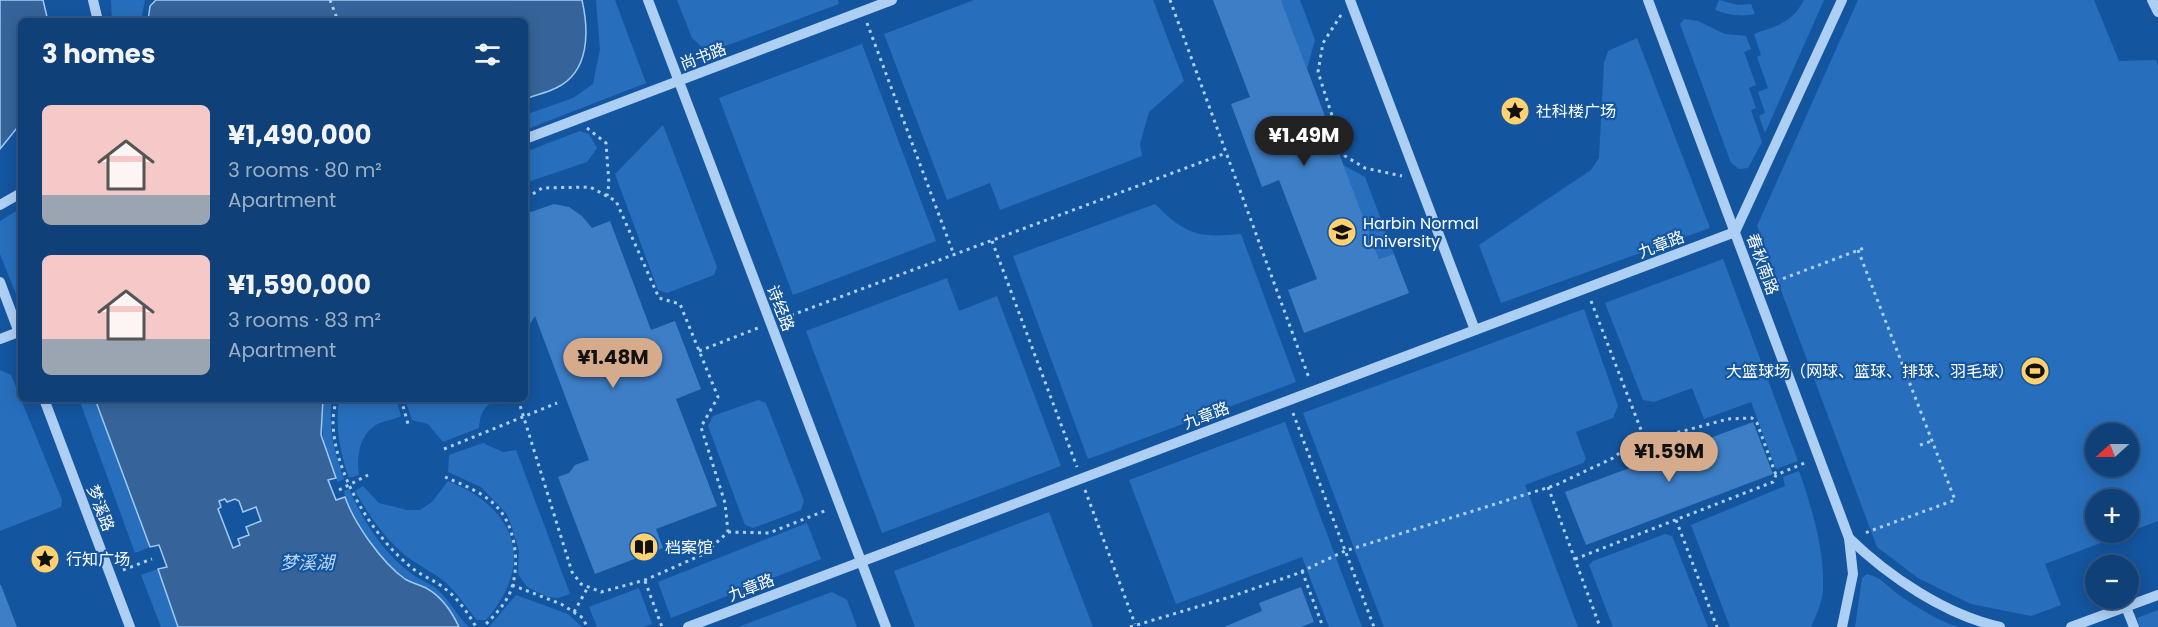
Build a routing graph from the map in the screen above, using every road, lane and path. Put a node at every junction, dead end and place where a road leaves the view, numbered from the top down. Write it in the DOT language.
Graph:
graph roads {
  1 [pos="93,0"];
  2 [pos="330,0"];
  3 [pos="648,0"];
  4 [pos="892,0"];
  5 [pos="1170,0"];
  6 [pos="1350,0"];
  7 [pos="1648,0"];
  8 [pos="1842,0"];
  9 [pos="2152,0"];
  10 [pos="862,11"];
  11 [pos="2158,12"];
  12 [pos="97,18"];
  13 [pos="337,18"];
  14 [pos="679,81"];
  15 [pos="576,120"];
  16 [pos="528,138"];
  17 [pos="1226,153"];
  18 [pos="1418,179"];
  19 [pos="18,195"];
  20 [pos="607,196"];
  21 [pos="528,197"];
  22 [pos="0,205"];
  23 [pos="1735,232"];
  24 [pos="992,241"];
  25 [pos="1864,248"];
  26 [pos="1858,250"];
  27 [pos="954,255"];
  28 [pos="0,282"];
  29 [pos="1586,288"];
  30 [pos="1756,289"];
  31 [pos="771,323"];
  32 [pos="18,328"];
  33 [pos="1475,330"];
  34 [pos="18,334"];
  35 [pos="0,339"];
  36 [pos="699,351"];
  37 [pos="1313,391"];
  38 [pos="1288,400"];
  39 [pos="45,402"];
  40 [pos="336,402"];
  41 [pos="402,402"];
  42 [pos="519,402"];
  43 [pos="557,403"];
  44 [pos="523,416"];
  45 [pos="408,424"];
  46 [pos="1643,435"];
  47 [pos="1932,441"];
  48 [pos="1920,445"];
  49 [pos="444,449"];
  50 [pos="1819,457"];
  51 [pos="1776,475"];
  52 [pos="368,476"];
  53 [pos="445,477"];
  54 [pos="1081,479"];
  55 [pos="350,484"];
  56 [pos="1548,487"];
  57 [pos="339,490"];
  58 [pos="839,505"];
  59 [pos="1676,520"];
  60 [pos="728,532"];
  61 [pos="1849,538"];
  62 [pos="1345,551"];
  63 [pos="152,559"];
  64 [pos="1575,559"];
  65 [pos="861,562"];
  66 [pos="1302,571"];
  67 [pos="111,576"];
  68 [pos="645,580"];
  69 [pos="512,585"];
  70 [pos="588,587"];
  71 [pos="2158,595"];
  72 [pos="2139,602"];
  73 [pos="2118,609"];
  74 [pos="2127,609"];
  75 [pos="574,612"];
  76 [pos="1135,624"];
  77 [pos="130,627"];
  78 [pos="476,627"];
  79 [pos="483,627"];
  80 [pos="587,627"];
  81 [pos="662,627"];
  82 [pos="688,627"];
  83 [pos="886,627"];
  84 [pos="1130,627"];
  85 [pos="1323,627"];
  86 [pos="1374,627"];
  87 [pos="1600,627"];
  88 [pos="1717,627"];
  89 [pos="1842,627"];
  90 [pos="2000,627"];
  91 [pos="2071,627"];
  92 [pos="2134,627"];
  1 -- 12 [label="street"];
  2 -- 13 [label="path"];
  3 -- 14 [label="street, 诗经路"];
  4 -- 10 [label="street, 尚书路"];
  5 -- 17 [label="path"];
  6 -- 18 [label="street"];
  6 -- 18 [label="path"];
  7 -- 23 [label="street, 春秋南路"];
  8 -- 23 [label="street"];
  9 -- 11 [label="street"];
  10 -- 14 [label="street, 尚书路"];
  10 -- 27 [label="path"];
  14 -- 15 [label="street, 尚书路"];
  14 -- 31 [label="street, 诗经路"];
  15 -- 16 [label="street, 尚书路"];
  15 -- 20 [label="path"];
  17 -- 24 [label="path"];
  17 -- 37 [label="path"];
  18 -- 33 [label="street"];
  19 -- 22 [label="street"];
  20 -- 21 [label="path"];
  20 -- 36 [label="path"];
  23 -- 29 [label="street, 九章路"];
  23 -- 30 [label="street, 春秋南路"];
  24 -- 27 [label="path"];
  24 -- 54 [label="path"];
  25 -- 26 [label="path"];
  26 -- 30 [label="path"];
  26 -- 47 [label="path"];
  27 -- 31 [label="path"];
  28 -- 32 [label="street"];
  29 -- 33 [label="street, 九章路"];
  29 -- 46 [label="path"];
  30 -- 50 [label="street, 春秋南路"];
  31 -- 36 [label="path"];
  31 -- 58 [label="street, 诗经路"];
  33 -- 37 [label="street, 九章路"];
  34 -- 35 [label="street"];
  36 -- 60 [label="path"];
  37 -- 38 [label="street, 九章路"];
  38 -- 54 [label="street, 九章路"];
  38 -- 62 [label="path"];
  39 -- 67 [label="street, 梦溪路"];
  40 -- 55 [label="path"];
  41 -- 45 [label="path"];
  42 -- 44 [label="path"];
  43 -- 44 [label="path"];
  44 -- 49 [label="path"];
  44 -- 70 [label="path"];
  46 -- 51 [label="path"];
  46 -- 56 [label="path"];
  47 -- 48 [label="path"];
  47 -- 61 [label="path"];
  50 -- 51 [label="path"];
  50 -- 61 [label="street, 春秋南路"];
  51 -- 59 [label="path"];
  52 -- 55 [label="path"];
  53 -- 69 [label="path"];
  54 -- 65 [label="street, 九章路"];
  54 -- 76 [label="path"];
  55 -- 57 [label="path"];
  55 -- 78 [label="path"];
  56 -- 62 [label="path"];
  56 -- 64 [label="path"];
  58 -- 60 [label="path"];
  58 -- 65 [label="street, 诗经路"];
  59 -- 64 [label="path"];
  59 -- 88 [label="path"];
  60 -- 68 [label="path"];
  61 -- 89 [label="street, 春秋南路"];
  61 -- 90 [label="street, 春秋南路"];
  62 -- 66 [label="path"];
  62 -- 86 [label="path"];
  63 -- 67 [label="path"];
  64 -- 87 [label="path"];
  65 -- 82 [label="street, 九章路"];
  65 -- 83 [label="street, 诗经路"];
  66 -- 76 [label="path"];
  66 -- 85 [label="path"];
  67 -- 77 [label="street, 梦溪路"];
  68 -- 70 [label="path"];
  68 -- 81 [label="path"];
  69 -- 75 [label="path"];
  69 -- 79 [label="path"];
  70 -- 75 [label="path"];
  71 -- 72 [label="street"];
  73 -- 91 [label="street"];
  74 -- 92 [label="street"];
  75 -- 80 [label="path"];
  76 -- 84 [label="path"];
}
